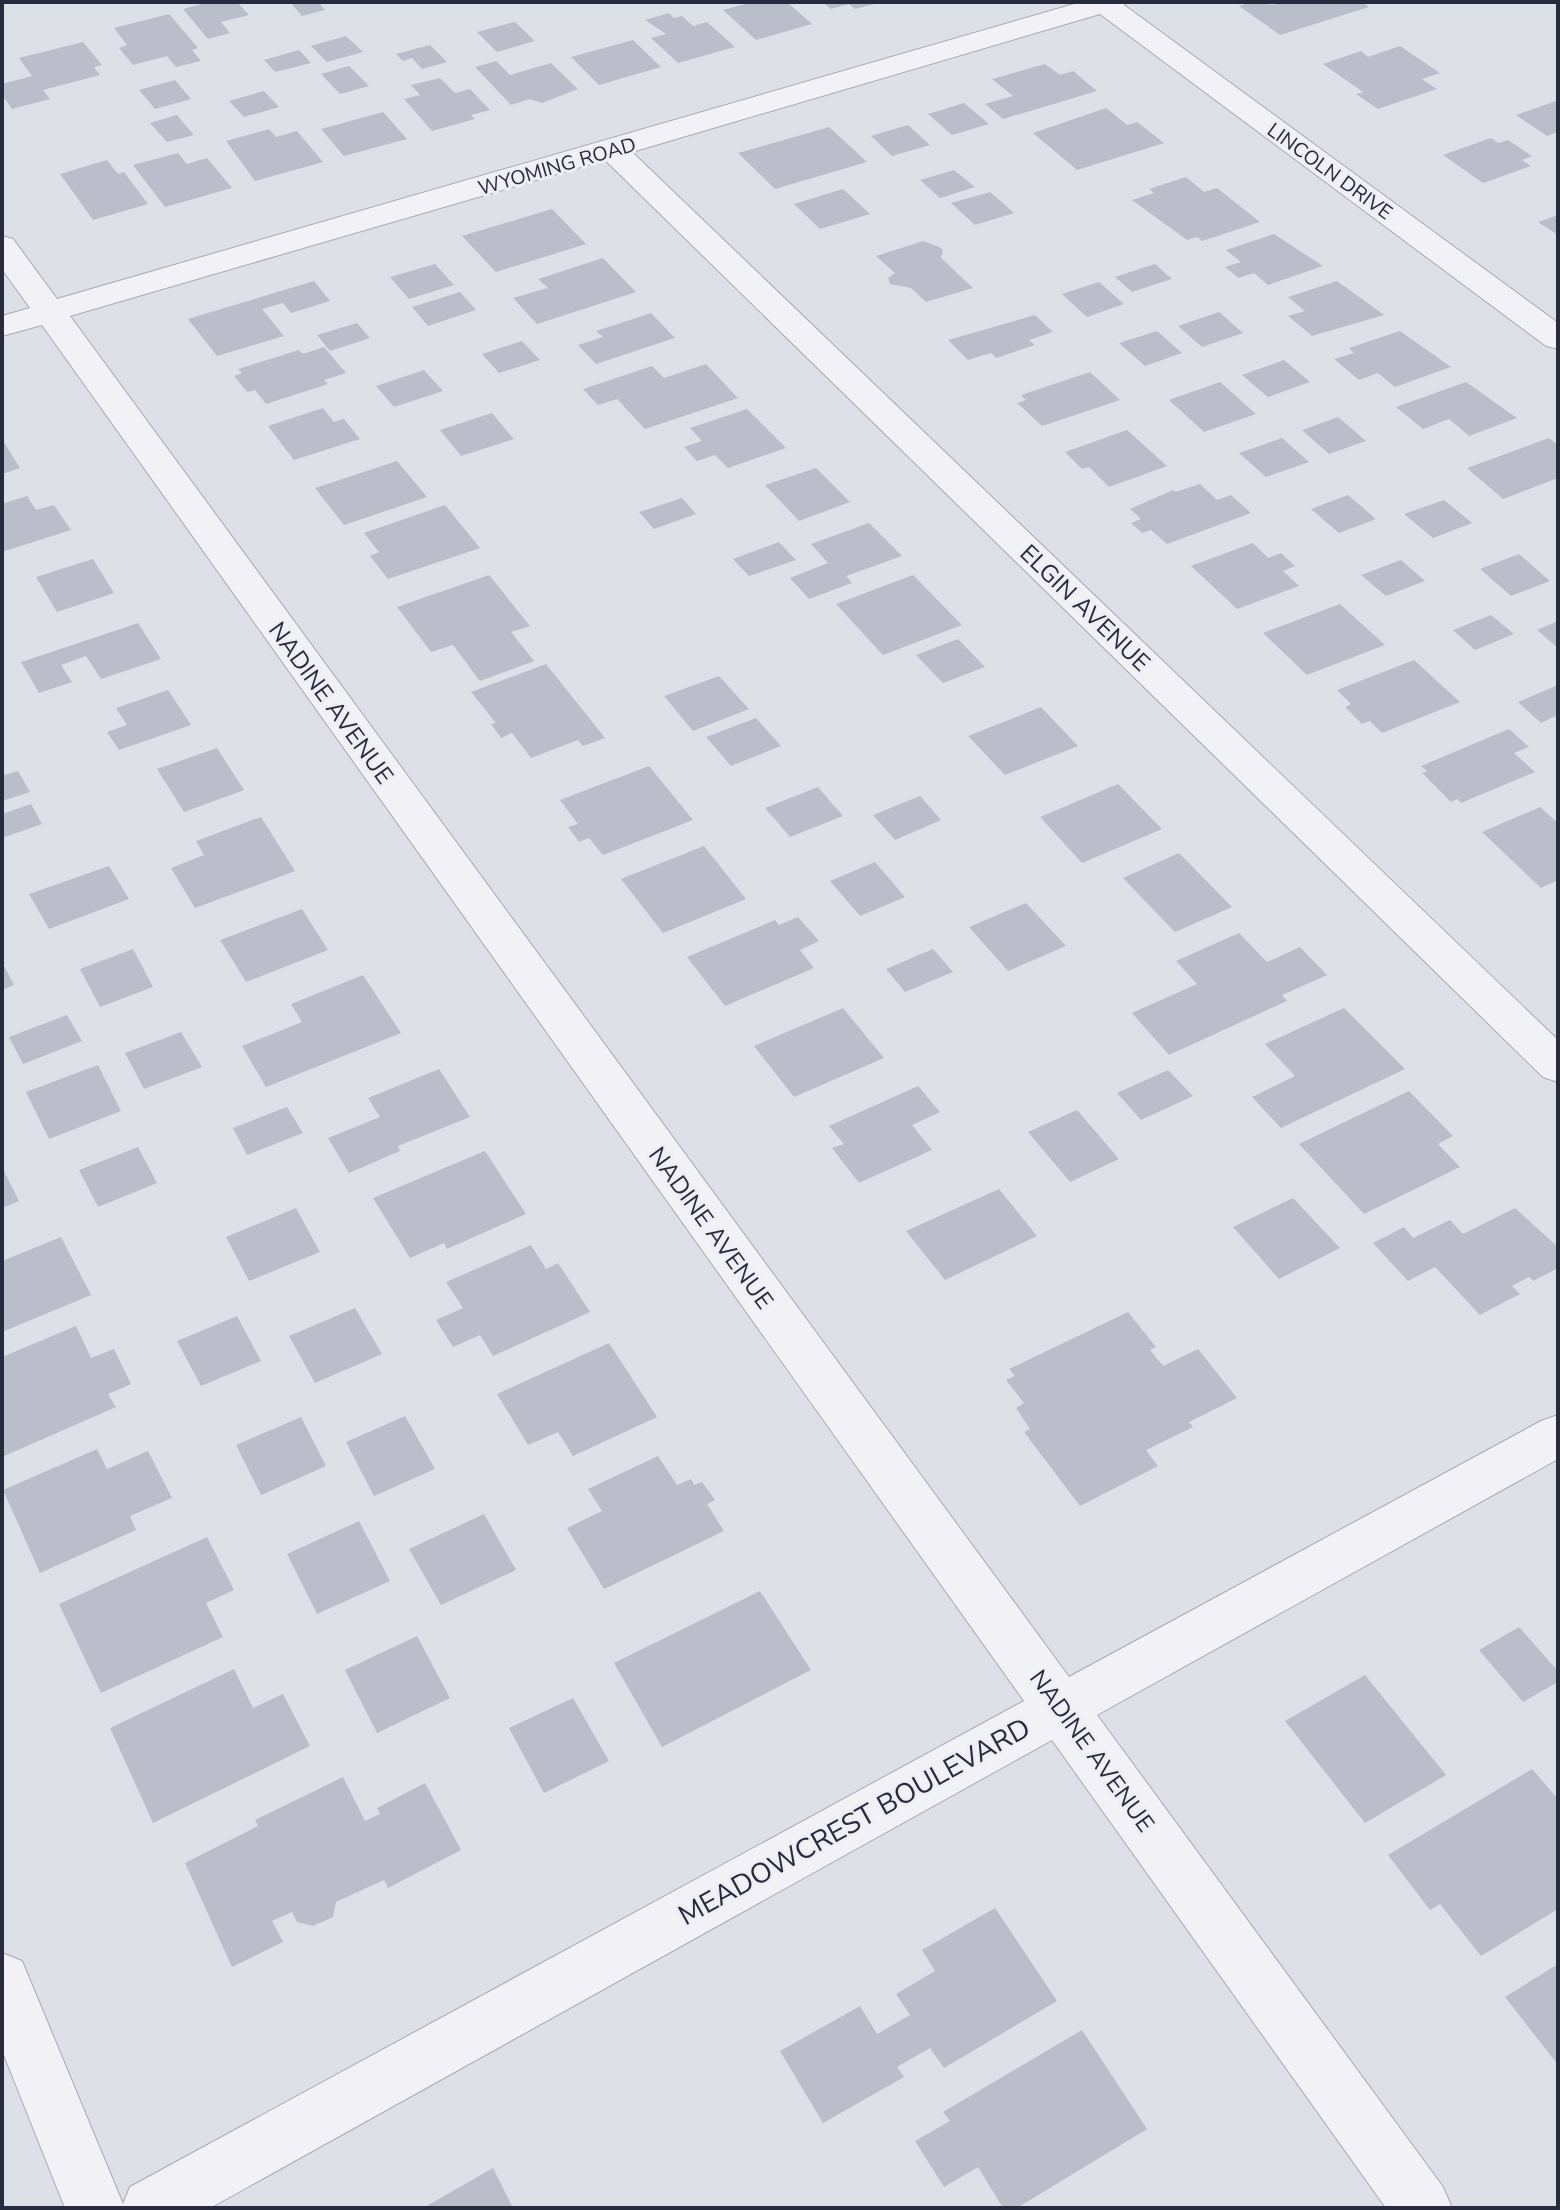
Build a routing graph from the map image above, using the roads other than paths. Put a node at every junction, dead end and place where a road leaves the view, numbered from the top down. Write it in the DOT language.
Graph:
graph roads {
  1 [pos="1106,3"];
  2 [pos="612,150"];
  3 [pos="2,246"];
  4 [pos="52,312"];
  5 [pos="2,326"];
  6 [pos="1558,339"];
  7 [pos="1558,1066"];
  8 [pos="1558,1435"];
  9 [pos="1062,1707"];
  10 [pos="2,1980"];
  11 [pos="95,2208"];
  12 [pos="151,2208"];
  13 [pos="1422,2208"];
  1 -- 2 [label="street, WYOMING ROAD"];
  1 -- 6 [label="street, LINCOLN DRIVE"];
  2 -- 4 [label="street, WYOMING ROAD"];
  2 -- 7 [label="street, ELGIN AVENUE"];
  3 -- 4 [label="street, NADINE AVENUE"];
  4 -- 5 [label="street, WYOMING ROAD"];
  4 -- 9 [label="street, NADINE AVENUE"];
  8 -- 9 [label="street, MEADOWCREST BOULEVARD"];
  9 -- 12 [label="street, MEADOWCREST BOULEVARD"];
  9 -- 13 [label="street, NADINE AVENUE"];
  10 -- 11 [label="street"];
}
